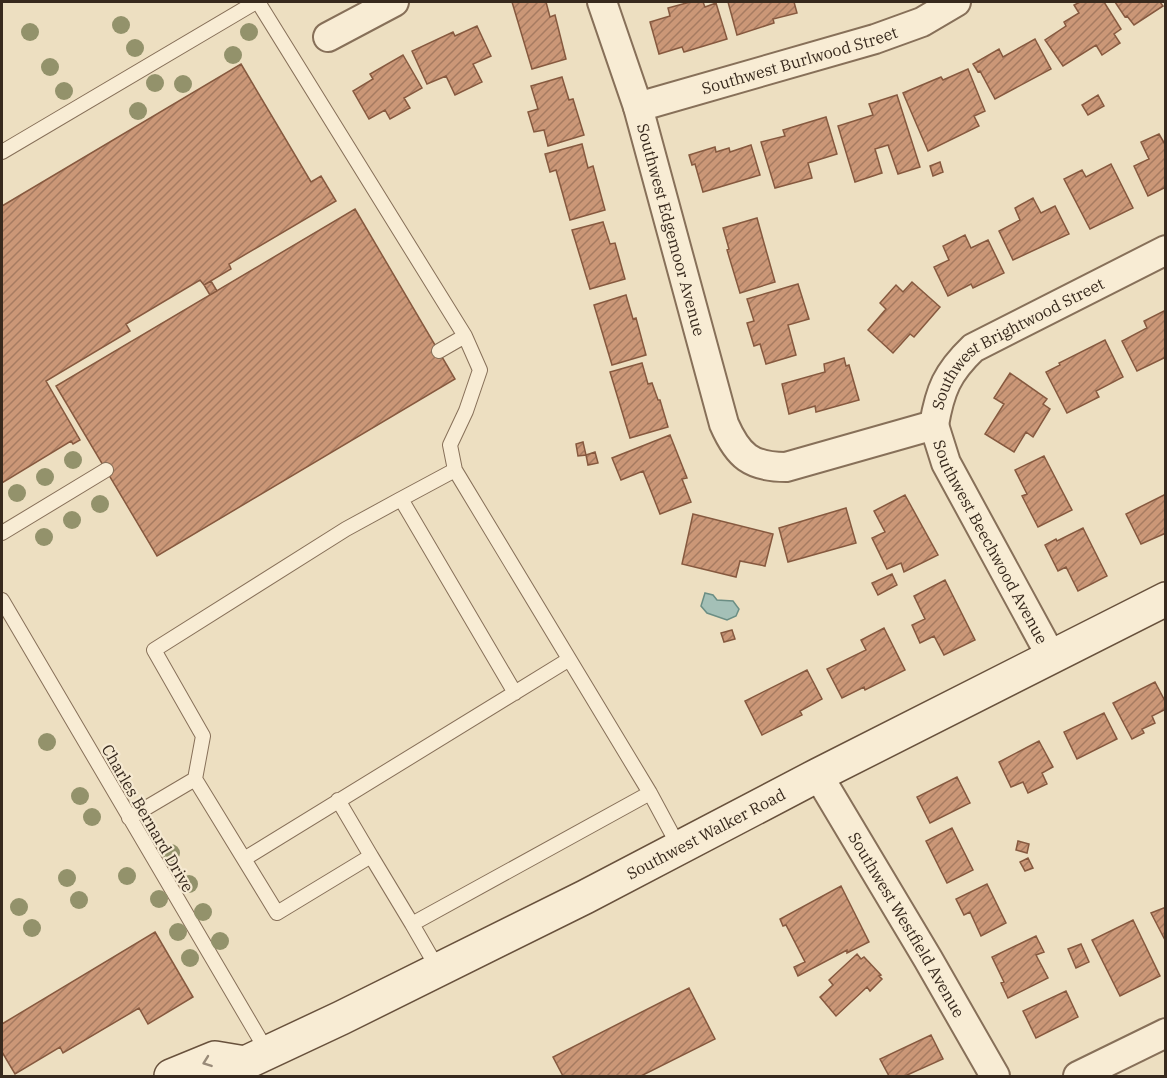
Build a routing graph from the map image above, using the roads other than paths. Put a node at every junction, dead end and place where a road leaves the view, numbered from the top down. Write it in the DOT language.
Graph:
graph roads {
  1 [pos="257,2"];
  2 [pos="394,2"];
  3 [pos="602,2"];
  4 [pos="956,2"];
  5 [pos="328,37"];
  6 [pos="638,107"];
  7 [pos="2,152"];
  8 [pos="1166,250"];
  9 [pos="465,336"];
  10 [pos="439,351"];
  11 [pos="934,425"];
  12 [pos="744,457"];
  13 [pos="106,470"];
  14 [pos="455,470"];
  15 [pos="401,499"];
  16 [pos="2,533"];
  17 [pos="1166,599"];
  18 [pos="2,600"];
  19 [pos="1051,656"];
  20 [pos="568,660"];
  21 [pos="515,693"];
  22 [pos="818,775"];
  23 [pos="195,779"];
  24 [pos="650,793"];
  25 [pos="338,800"];
  26 [pos="129,818"];
  27 [pos="679,847"];
  28 [pos="371,856"];
  29 [pos="244,859"];
  30 [pos="412,924"];
  31 [pos="438,969"];
  32 [pos="1166,1033"];
  33 [pos="248,1064"];
  34 [pos="171,1077"];
  35 [pos="994,1077"];
  36 [pos="1078,1077"];
  1 -- 7 [label="lane"];
  1 -- 9 [label="lane"];
  2 -- 5 [label="street"];
  3 -- 6 [label="street, Southwest Edgemoor Avenue"];
  4 -- 6 [label="street, Southwest Burlwood Street"];
  6 -- 12 [label="street, Southwest Edgemoor Avenue"];
  8 -- 11 [label="street, Southwest Brightwood Street"];
  9 -- 10 [label="lane"];
  9 -- 14 [label="lane"];
  11 -- 12 [label="street, Southwest Brightwood Street"];
  11 -- 19 [label="street, Southwest Beechwood Avenue"];
  13 -- 16 [label="lane"];
  14 -- 15 [label="lane"];
  14 -- 20 [label="lane"];
  15 -- 21 [label="lane"];
  15 -- 23 [label="lane"];
  17 -- 19 [label="main road, Southwest Walker Road"];
  18 -- 26 [label="lane, Charles Bernard Drive"];
  19 -- 22 [label="main road, Southwest Walker Road"];
  20 -- 21 [label="lane"];
  20 -- 24 [label="lane"];
  21 -- 25 [label="lane"];
  22 -- 27 [label="main road, Southwest Walker Road"];
  22 -- 35 [label="street, Southwest Westfield Avenue"];
  23 -- 26 [label="lane"];
  23 -- 29 [label="lane"];
  24 -- 27 [label="lane"];
  24 -- 30 [label="lane"];
  25 -- 28 [label="lane"];
  25 -- 29 [label="lane"];
  26 -- 33 [label="lane, Charles Bernard Drive"];
  27 -- 31 [label="main road, Southwest Walker Road"];
  28 -- 29 [label="lane"];
  28 -- 30 [label="lane"];
  30 -- 31 [label="lane"];
  31 -- 33 [label="main road, Southwest Walker Road"];
  32 -- 36 [label="street"];
  33 -- 34 [label="main road, one-way"];
}
